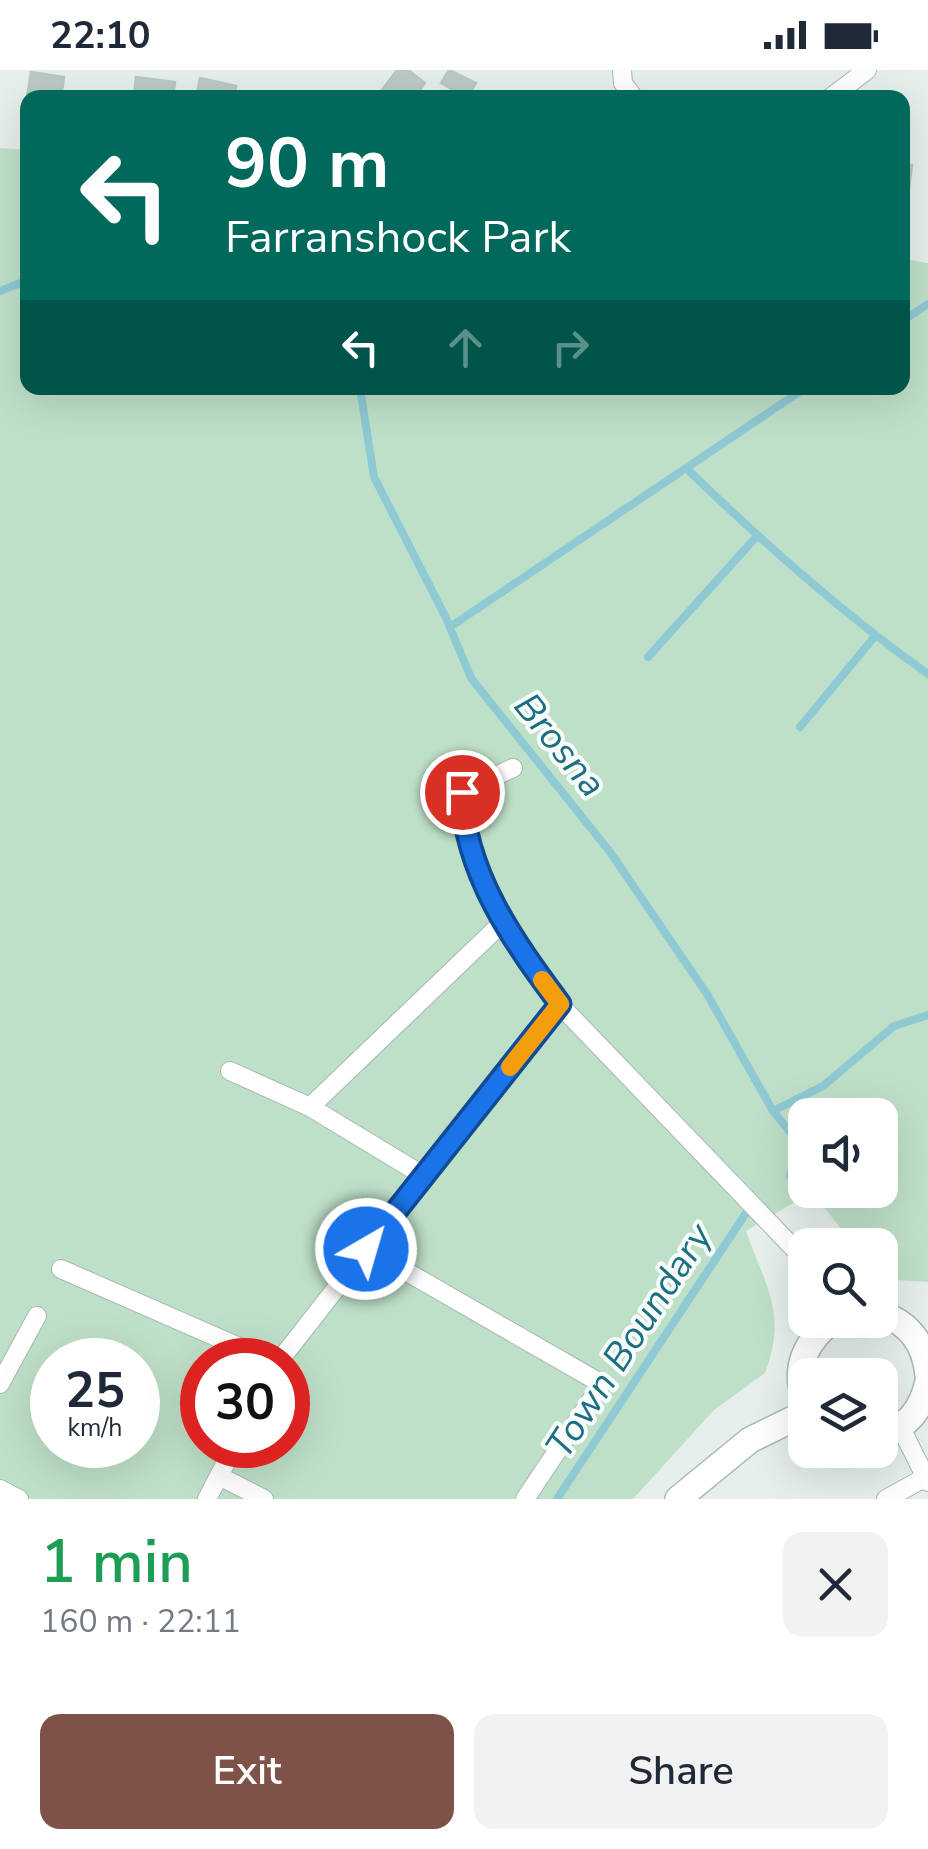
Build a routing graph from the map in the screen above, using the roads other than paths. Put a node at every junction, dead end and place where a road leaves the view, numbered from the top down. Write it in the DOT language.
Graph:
graph roads {
  1 [pos="867,70"];
  2 [pos="841,90"];
  3 [pos="513,768"];
  4 [pos="501,924"];
  5 [pos="560,1004"];
  6 [pos="230,1071"];
  7 [pos="310,1107"];
  8 [pos="424,1176"];
  9 [pos="788,1242"];
  10 [pos="366,1249"];
  11 [pos="61,1269"];
  12 [pos="36,1316"];
  13 [pos="898,1323"];
  14 [pos="924,1337"];
  15 [pos="219,1338"];
  16 [pos="297,1338"];
  17 [pos="928,1378"];
  18 [pos="0,1384"];
  19 [pos="788,1421"];
  20 [pos="898,1439"];
  21 [pos="223,1468"];
  22 [pos="219,1476"];
  23 [pos="927,1478"];
  24 [pos="0,1488"];
  25 [pos="18,1499"];
  26 [pos="208,1499"];
  27 [pos="264,1499"];
  28 [pos="525,1499"];
  29 [pos="678,1499"];
  30 [pos="886,1499"];
  1 -- 2 [label="street"];
  3 -- 4 [label="street"];
  4 -- 5 [label="street"];
  4 -- 7 [label="street"];
  5 -- 8 [label="street"];
  5 -- 9 [label="street"];
  6 -- 7 [label="street"];
  7 -- 8 [label="street"];
  8 -- 10 [label="street"];
  10 -- 16 [label="street"];
  10 -- 28 [label="street"];
  11 -- 15 [label="street"];
  12 -- 18 [label="street"];
  13 -- 14 [label="main road"];
  14 -- 17 [label="main road"];
  17 -- 20 [label="main road"];
  19 -- 29 [label="main road"];
  20 -- 23 [label="street"];
  21 -- 22 [label="street"];
  22 -- 26 [label="street"];
  22 -- 27 [label="street"];
  23 -- 30 [label="street"];
  24 -- 25 [label="street"];
}
